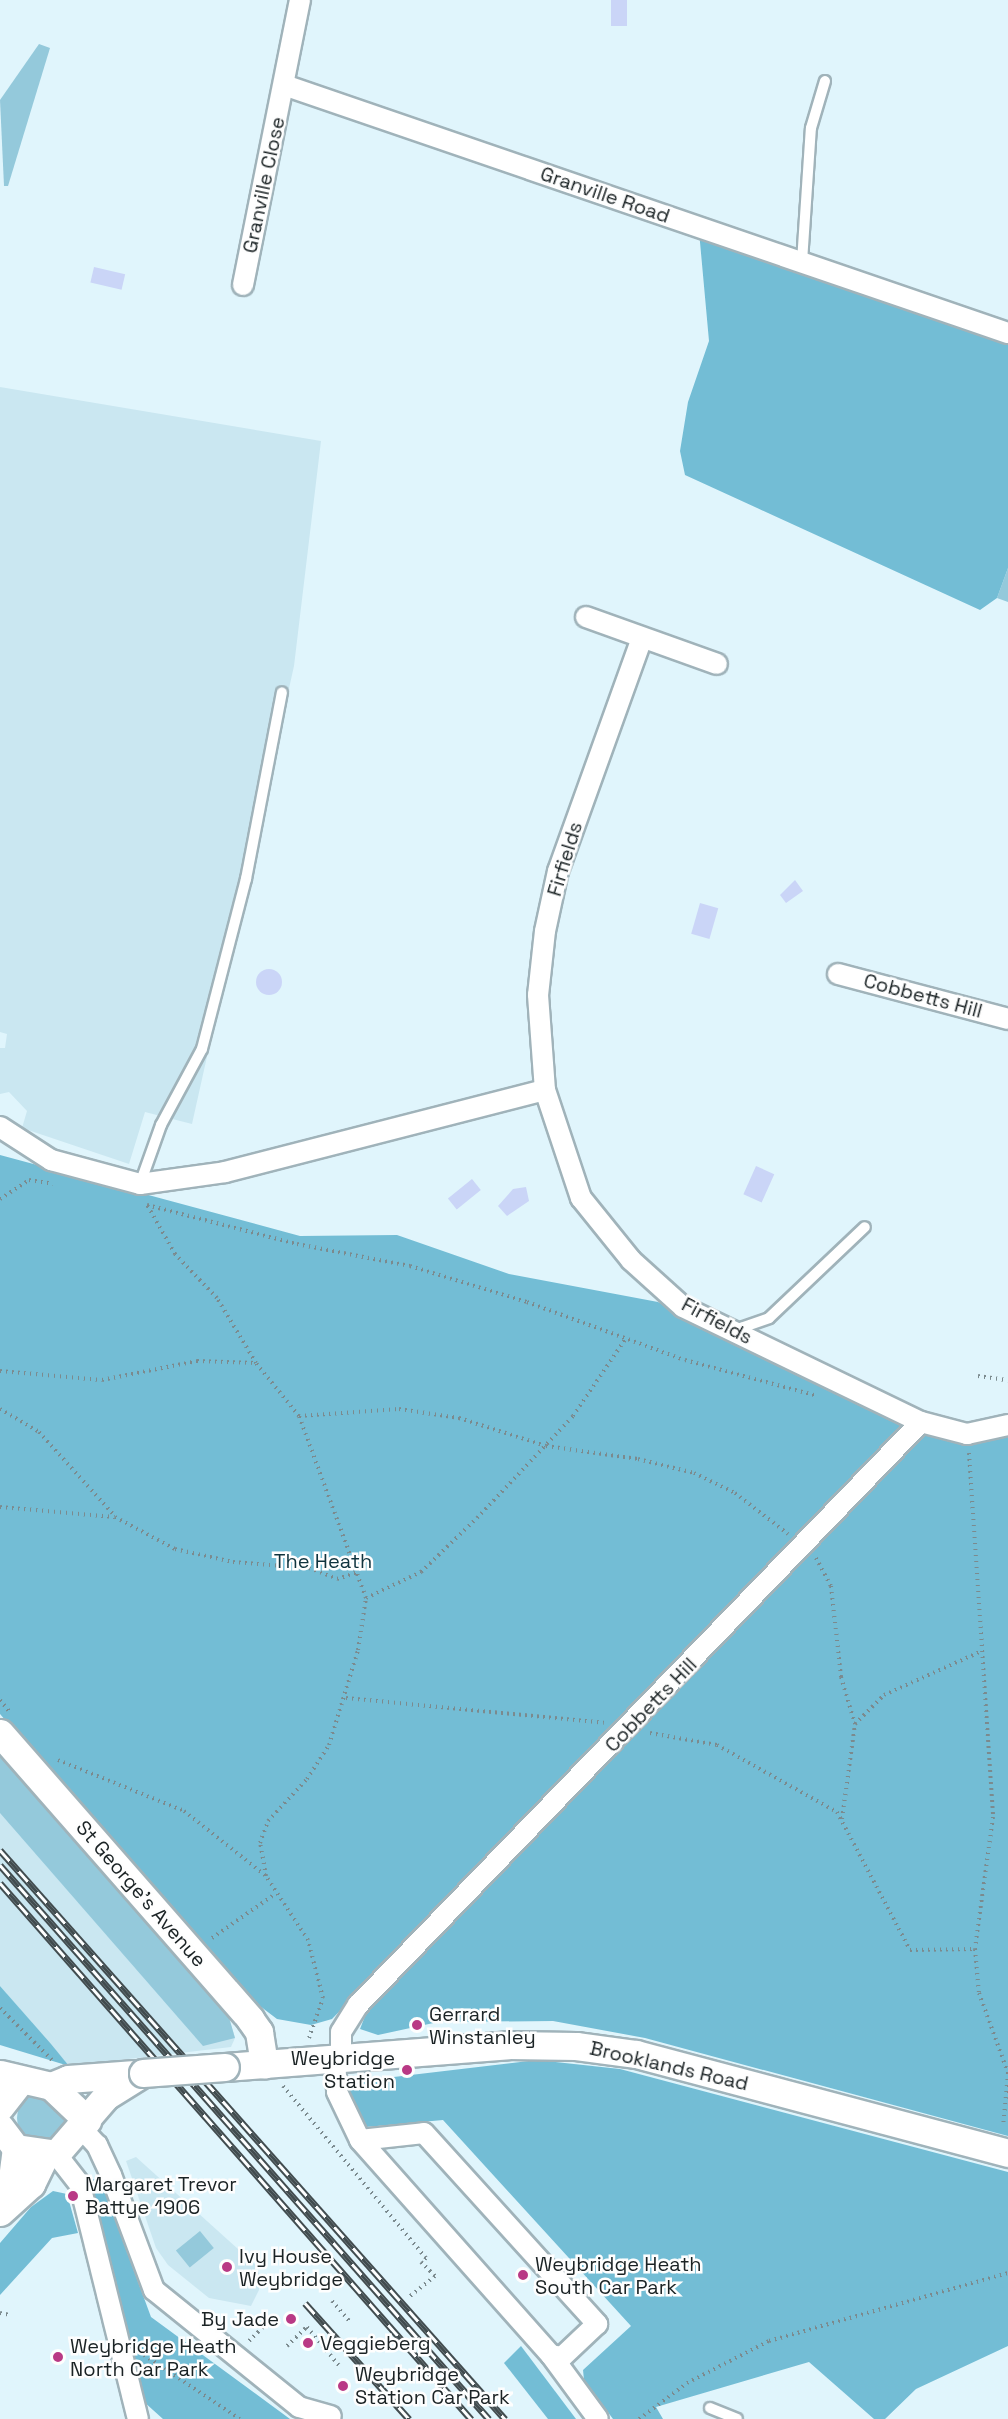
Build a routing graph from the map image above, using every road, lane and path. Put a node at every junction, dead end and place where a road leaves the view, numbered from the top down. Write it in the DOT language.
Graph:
graph roads {
  1 [pos="300,0"];
  2 [pos="825,81"];
  3 [pos="284,85"];
  4 [pos="802,262"];
  5 [pos="243,285"];
  6 [pos="1008,333"];
  7 [pos="586,616"];
  8 [pos="642,638"];
  9 [pos="717,664"];
  10 [pos="282,692"];
  11 [pos="838,974"];
  12 [pos="1008,1019"];
  13 [pos="545,1090"];
  14 [pos="0,1127"];
  15 [pos="64,1185"];
  16 [pos="139,1193"];
  17 [pos="0,1199"];
  18 [pos="147,1205"];
  19 [pos="865,1227"];
  20 [pos="732,1331"];
  21 [pos="626,1338"];
  22 [pos="256,1363"];
  23 [pos="0,1371"];
  24 [pos="978,1376"];
  25 [pos="1008,1380"];
  26 [pos="824,1398"];
  27 [pos="0,1409"];
  28 [pos="300,1416"];
  29 [pos="921,1422"];
  30 [pos="1008,1425"];
  31 [pos="967,1434"];
  32 [pos="546,1446"];
  33 [pos="0,1507"];
  34 [pos="115,1516"];
  35 [pos="804,1543"];
  36 [pos="359,1572"];
  37 [pos="366,1598"];
  38 [pos="982,1651"];
  39 [pos="346,1698"];
  40 [pos="855,1724"];
  41 [pos="629,1729"];
  42 [pos="0,1733"];
  43 [pos="47,1754"];
  44 [pos="842,1819"];
  45 [pos="266,1876"];
  46 [pos="275,1894"];
  47 [pos="975,1948"];
  48 [pos="192,1953"];
  49 [pos="0,2008"];
  50 [pos="309,2040"];
  51 [pos="338,2061"];
  52 [pos="264,2065"];
  53 [pos="142,2073"];
  54 [pos="10,2077"];
  55 [pos="56,2077"];
  56 [pos="283,2086"];
  57 [pos="0,2107"];
  58 [pos="84,2124"];
  59 [pos="8,2137"];
  60 [pos="360,2140"];
  61 [pos="1004,2152"];
  62 [pos="51,2155"];
  63 [pos="5,2206"];
  64 [pos="1008,2273"];
  65 [pos="408,2298"];
  66 [pos="332,2301"];
  67 [pos="0,2313"];
  68 [pos="10,2315"];
  69 [pos="351,2323"];
  70 [pos="120,2345"];
  71 [pos="287,2346"];
  72 [pos="551,2355"];
  73 [pos="341,2367"];
  74 [pos="710,2408"];
  75 [pos="334,2417"];
  76 [pos="138,2419"];
  77 [pos="240,2419"];
  78 [pos="598,2419"];
  79 [pos="639,2419"];
  80 [pos="737,2419"];
  1 -- 3 [label="street"];
  2 -- 4 [label="lane"];
  3 -- 4 [label="street, Granville Road"];
  3 -- 5 [label="street, Granville Close"];
  4 -- 6 [label="street, Granville Road"];
  7 -- 8 [label="street"];
  8 -- 9 [label="street"];
  8 -- 13 [label="street, Firfields"];
  10 -- 16 [label="lane"];
  11 -- 12 [label="street, Cobbetts Hill"];
  13 -- 16 [label="street"];
  13 -- 20 [label="street, Firfields"];
  14 -- 16 [label="street"];
  15 -- 17 [label="path"];
  16 -- 18 [label="path"];
  18 -- 21 [label="path"];
  18 -- 22 [label="path"];
  19 -- 20 [label="lane"];
  20 -- 29 [label="street, Firfields"];
  21 -- 26 [label="path"];
  21 -- 32 [label="path"];
  22 -- 23 [label="path"];
  22 -- 28 [label="path"];
  24 -- 25 [label="path"];
  27 -- 34 [label="path"];
  28 -- 32 [label="path"];
  28 -- 36 [label="path"];
  29 -- 31 [label="street"];
  29 -- 35 [label="street, Cobbetts Hill"];
  30 -- 31 [label="street"];
  31 -- 38 [label="path"];
  32 -- 35 [label="path"];
  32 -- 37 [label="path"];
  33 -- 34 [label="path"];
  34 -- 36 [label="path"];
  35 -- 40 [label="path"];
  35 -- 41 [label="street, Cobbetts Hill"];
  36 -- 37 [label="path"];
  37 -- 39 [label="path"];
  38 -- 40 [label="path"];
  38 -- 47 [label="path"];
  39 -- 41 [label="path"];
  39 -- 45 [label="path"];
  40 -- 44 [label="path"];
  41 -- 44 [label="path"];
  41 -- 51 [label="street, Cobbetts Hill"];
  42 -- 48 [label="main road, St George’s Avenue"];
  43 -- 45 [label="path"];
  44 -- 47 [label="path"];
  45 -- 46 [label="path"];
  46 -- 48 [label="path"];
  46 -- 50 [label="path"];
  47 -- 61 [label="path"];
  48 -- 52 [label="main road, St George’s Avenue"];
  49 -- 55 [label="path"];
  51 -- 52 [label="main road, Brooklands Road"];
  51 -- 60 [label="street, Cobbetts Hill"];
  51 -- 61 [label="main road, Brooklands Road"];
  52 -- 53 [label="main road, Brooklands Road, bridge"];
  53 -- 55 [label="main road, Brooklands Road"];
  53 -- 58 [label="main road"];
  54 -- 55 [label="main road"];
  54 -- 57 [label="main road"];
  55 -- 58 [label="main road"];
  56 -- 65 [label="path"];
  58 -- 62 [label="main road"];
  58 -- 75 [label="street"];
  59 -- 62 [label="main road"];
  59 -- 63 [label="main road"];
  60 -- 72 [label="street, Cobbetts Hill"];
  60 -- 72 [label="street"];
  62 -- 63 [label="main road"];
  62 -- 70 [label="street"];
  64 -- 79 [label="path"];
  66 -- 69 [label="path"];
  67 -- 68 [label="path"];
  70 -- 76 [label="street"];
  70 -- 77 [label="path"];
  71 -- 73 [label="path"];
  72 -- 78 [label="street, Cobbetts Hill"];
  74 -- 80 [label="lane"];
}
